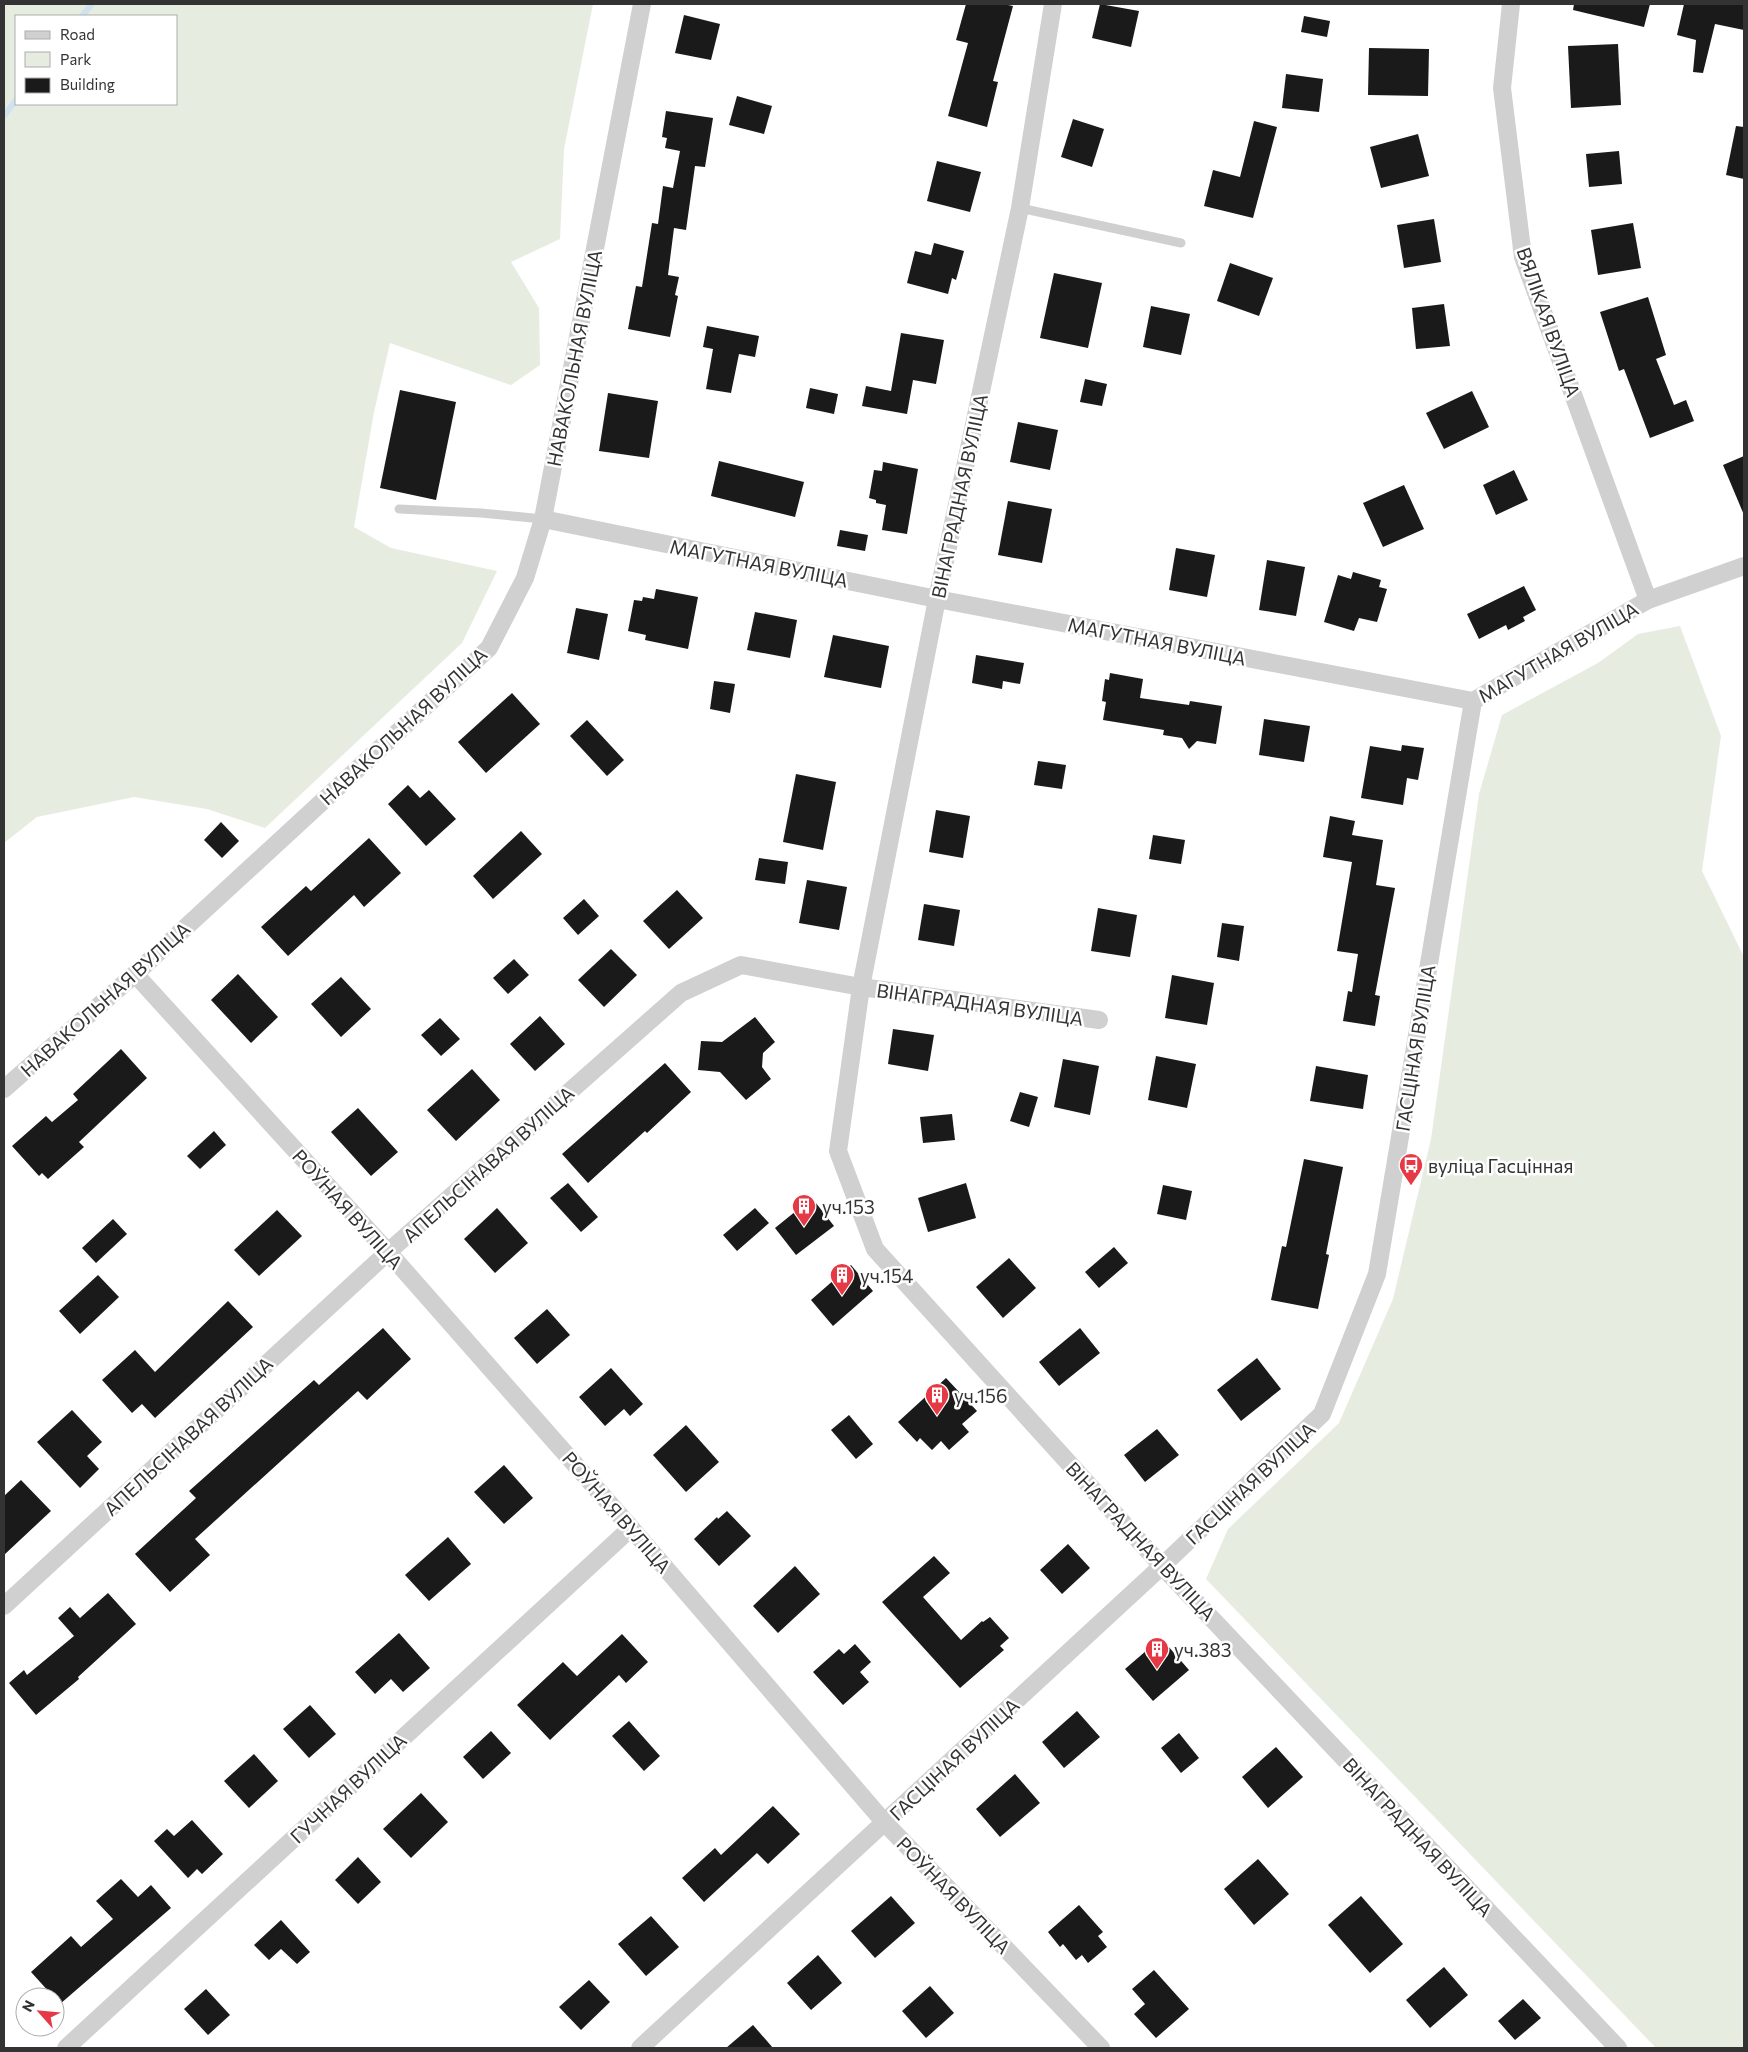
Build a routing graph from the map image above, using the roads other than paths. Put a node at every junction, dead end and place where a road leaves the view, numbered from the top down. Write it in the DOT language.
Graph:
graph roads {
  1 [pos="642,4"];
  2 [pos="1053,4"];
  3 [pos="1511,4"];
  4 [pos="1020,208"];
  5 [pos="1181,243"];
  6 [pos="399,509"];
  7 [pos="543,519"];
  8 [pos="1744,566"];
  9 [pos="937,599"];
  10 [pos="1648,600"];
  11 [pos="1472,701"];
  12 [pos="135,974"];
  13 [pos="861,987"];
  14 [pos="1099,1020"];
  15 [pos="4,1090"];
  16 [pos="388,1252"];
  17 [pos="631,1528"];
  18 [pos="1162,1566"];
  19 [pos="4,1606"];
  20 [pos="885,1823"];
  21 [pos="66,2048"];
  22 [pos="640,2048"];
  23 [pos="1101,2048"];
  24 [pos="1618,2048"];
  1 -- 7 [label="street, НАВАКОЛЬНАЯ ВУЛІЦА"];
  2 -- 4 [label="street, ВІНАГРАДНАЯ ВУЛІЦА"];
  3 -- 10 [label="street, ВЯЛІКАЯ ВУЛІЦА"];
  4 -- 5 [label="lane"];
  4 -- 9 [label="street, ВІНАГРАДНАЯ ВУЛІЦА"];
  6 -- 7 [label="lane"];
  7 -- 9 [label="street, МАГУТНАЯ ВУЛІЦА"];
  7 -- 12 [label="street, НАВАКОЛЬНАЯ ВУЛІЦА"];
  8 -- 10 [label="street, МАГУТНАЯ ВУЛІЦА"];
  9 -- 11 [label="street, МАГУТНАЯ ВУЛІЦА"];
  9 -- 13 [label="street, ВІНАГРАДНАЯ ВУЛІЦА"];
  10 -- 11 [label="street, МАГУТНАЯ ВУЛІЦА"];
  11 -- 18 [label="street, ГАСЦІНАЯ ВУЛІЦА"];
  12 -- 15 [label="street, НАВАКОЛЬНАЯ ВУЛІЦА"];
  12 -- 16 [label="street, РОЎНАЯ ВУЛІЦА"];
  13 -- 14 [label="street, ВІНАГРАДНАЯ ВУЛІЦА"];
  13 -- 16 [label="street, АПЕЛЬСІНАВАЯ ВУЛІЦА"];
  13 -- 18 [label="street, ВІНАГРАДНАЯ ВУЛІЦА"];
  16 -- 17 [label="street, РОЎНАЯ ВУЛІЦА"];
  16 -- 19 [label="street, АПЕЛЬСІНАВАЯ ВУЛІЦА"];
  17 -- 20 [label="street, РОЎНАЯ ВУЛІЦА"];
  17 -- 21 [label="street, ГУЧНАЯ ВУЛІЦА"];
  18 -- 20 [label="street, ГАСЦІНАЯ ВУЛІЦА"];
  18 -- 24 [label="street, ВІНАГРАДНАЯ ВУЛІЦА"];
  20 -- 22 [label="street, ГАСЦІНАЯ ВУЛІЦА"];
  20 -- 23 [label="street, РОЎНАЯ ВУЛІЦА"];
}
